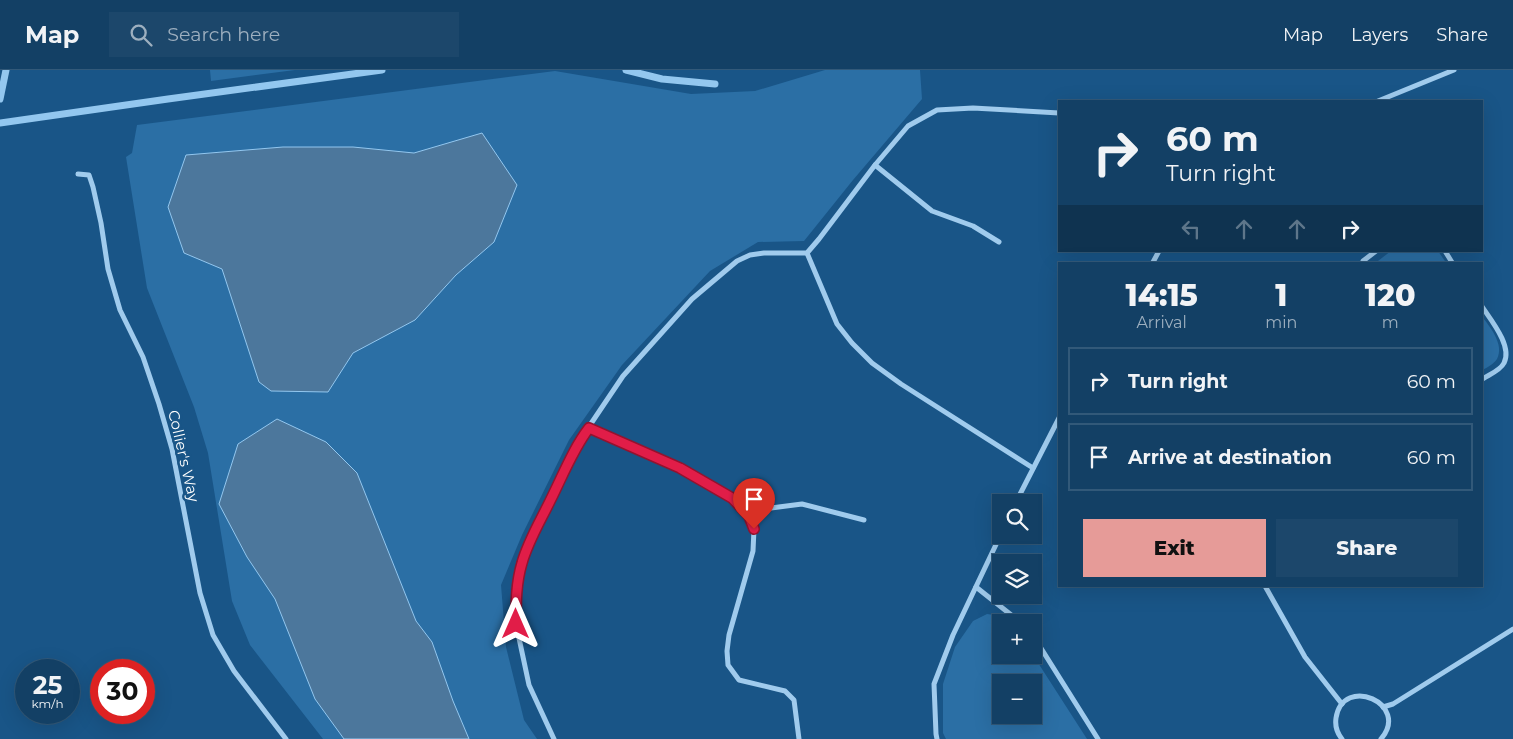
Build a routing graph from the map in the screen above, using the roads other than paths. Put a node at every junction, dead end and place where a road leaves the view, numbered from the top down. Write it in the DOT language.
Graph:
graph roads {
  1 [pos="1454,70"];
  2 [pos="1380,100"];
  3 [pos="1058,113"];
  4 [pos="875,165"];
  5 [pos="78,174"];
  6 [pos="999,242"];
  7 [pos="1375,252"];
  8 [pos="806,254"];
  9 [pos="1363,262"];
  10 [pos="1483,309"];
  11 [pos="1483,379"];
  12 [pos="1058,420"];
  13 [pos="589,428"];
  14 [pos="1033,468"];
  15 [pos="1020,494"];
  16 [pos="749,516"];
  17 [pos="864,520"];
  18 [pos="996,544"];
  19 [pos="976,587"];
  20 [pos="1266,587"];
  21 [pos="1010,614"];
  22 [pos="1513,629"];
  23 [pos="1042,650"];
  24 [pos="1342,704"];
  25 [pos="1383,707"];
  26 [pos="1341,738"];
  27 [pos="286,739"];
  28 [pos="554,739"];
  29 [pos="800,739"];
  30 [pos="937,739"];
  31 [pos="1098,739"];
  32 [pos="1332,739"];
  33 [pos="1381,739"];
  1 -- 2 [label="street"];
  3 -- 4 [label="street"];
  4 -- 6 [label="street"];
  4 -- 8 [label="street"];
  5 -- 27 [label="street, Collier's Way"];
  7 -- 9 [label="street"];
  8 -- 13 [label="street"];
  8 -- 14 [label="street"];
  10 -- 11 [label="street"];
  12 -- 14 [label="street"];
  13 -- 16 [label="street"];
  13 -- 28 [label="street"];
  14 -- 15 [label="street"];
  16 -- 17 [label="street"];
  16 -- 29 [label="street"];
  18 -- 19 [label="street"];
  19 -- 21 [label="street"];
  19 -- 30 [label="street"];
  20 -- 24 [label="street"];
  22 -- 25 [label="street"];
  23 -- 31 [label="street"];
  24 -- 25 [label="street"];
  24 -- 26 [label="street"];
  25 -- 33 [label="street"];
  26 -- 32 [label="street"];
}
